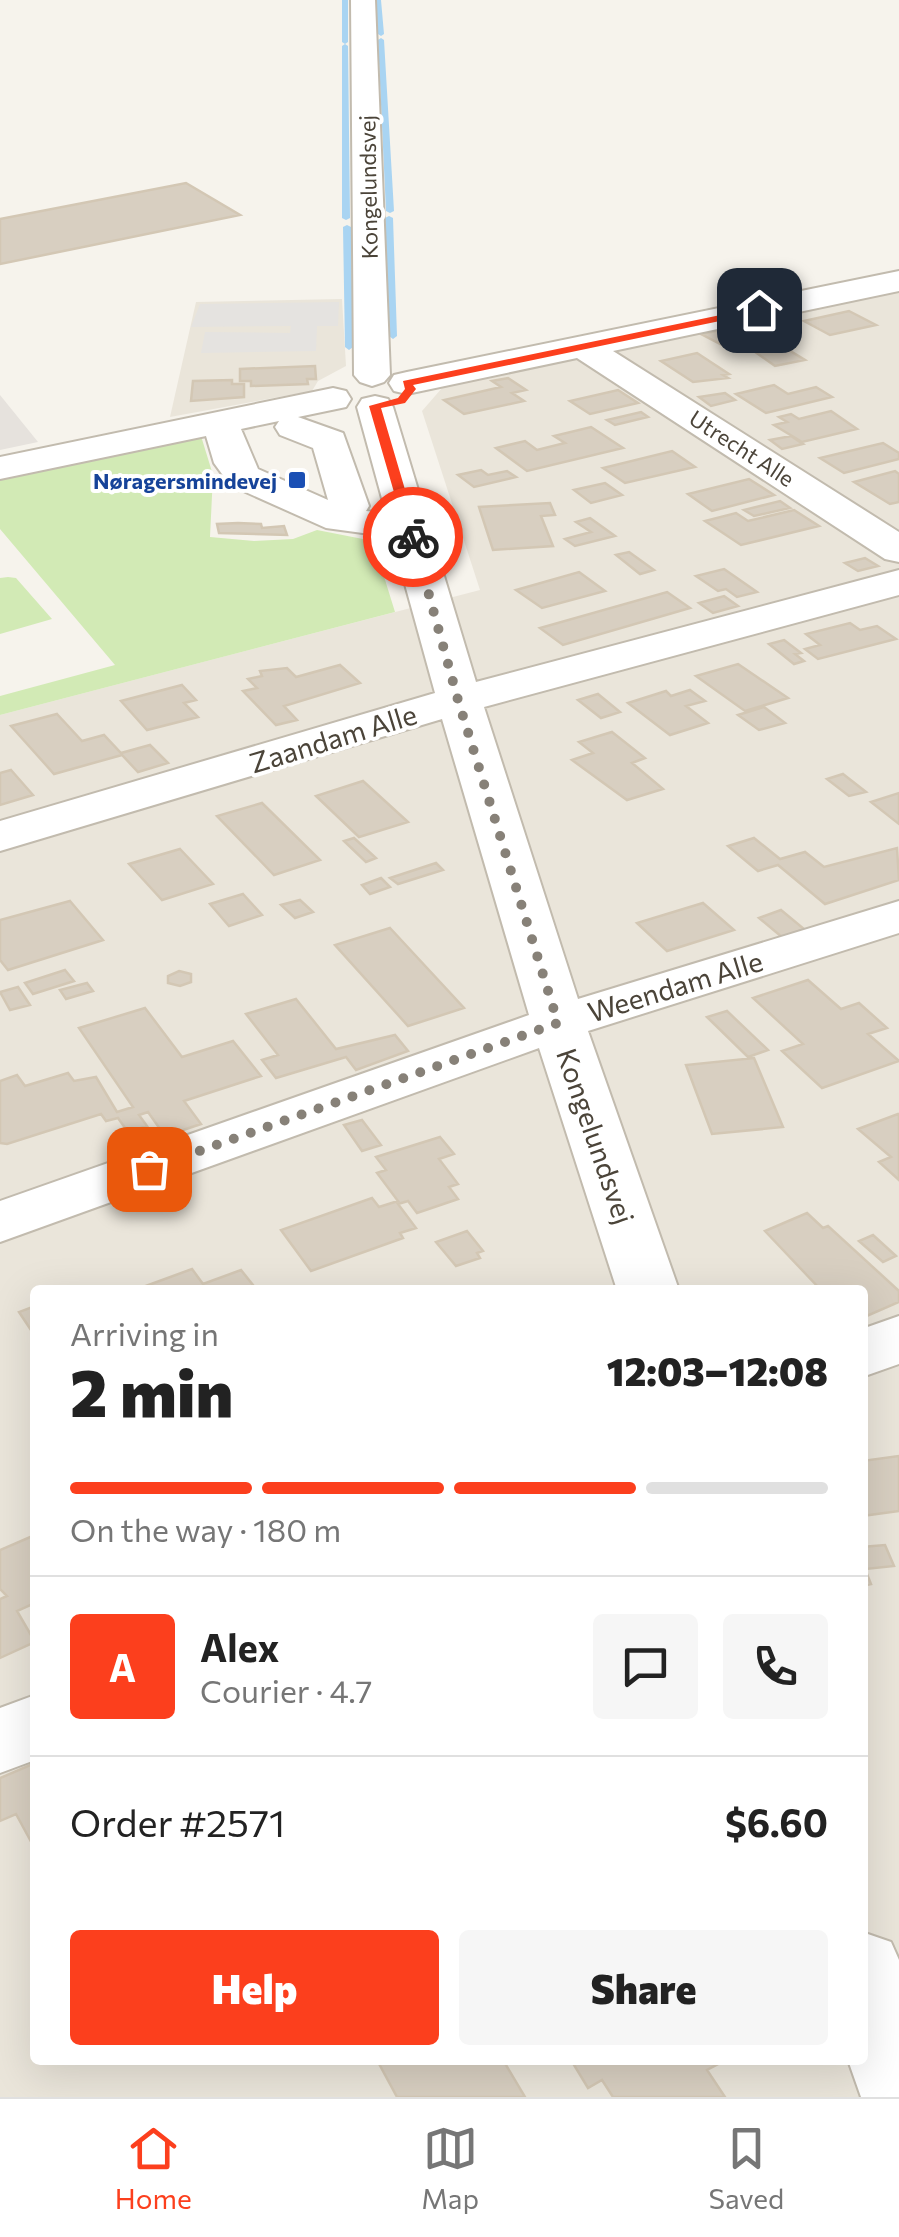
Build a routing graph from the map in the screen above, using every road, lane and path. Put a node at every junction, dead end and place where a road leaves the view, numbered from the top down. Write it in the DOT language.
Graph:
graph roads {
  1 [pos="363,0"];
  2 [pos="899,281"];
  3 [pos="584,347"];
  4 [pos="385,388"];
  5 [pos="291,417"];
  6 [pos="220,422"];
  7 [pos="0,468"];
  8 [pos="299,503"];
  9 [pos="340,520"];
  10 [pos="410,528"];
  11 [pos="899,550"];
  12 [pos="899,582"];
  13 [pos="458,700"];
  14 [pos="0,836"];
  15 [pos="899,916"];
  16 [pos="558,1023"];
  17 [pos="0,1222"];
  18 [pos="646,1285"];
  19 [pos="899,1338"];
  20 [pos="868,1352"];
  21 [pos="30,1728"];
  22 [pos="0,1742"];
  23 [pos="868,1987"];
  24 [pos="899,2086"];
  1 -- 4 [label="street, Kongelundsvej"];
  2 -- 3 [label="street"];
  3 -- 4 [label="street"];
  3 -- 11 [label="street, Utrecht Alle"];
  4 -- 5 [label="street"];
  4 -- 10 [label="street, Kongelundsvej"];
  5 -- 6 [label="street"];
  5 -- 8 [label="street"];
  5 -- 9 [label="street"];
  6 -- 7 [label="street"];
  6 -- 8 [label="street"];
  8 -- 9 [label="street"];
  9 -- 10 [label="street"];
  10 -- 13 [label="street, Kongelundsvej"];
  12 -- 13 [label="street, Zaandam Alle"];
  13 -- 14 [label="street, Zaandam Alle"];
  13 -- 16 [label="street, Kongelundsvej"];
  15 -- 16 [label="street, Weendam Alle"];
  16 -- 17 [label="street, Weendam Alle"];
  16 -- 18 [label="street, Kongelundsvej"];
  19 -- 20 [label="street"];
  21 -- 22 [label="street"];
  23 -- 24 [label="street"];
}
